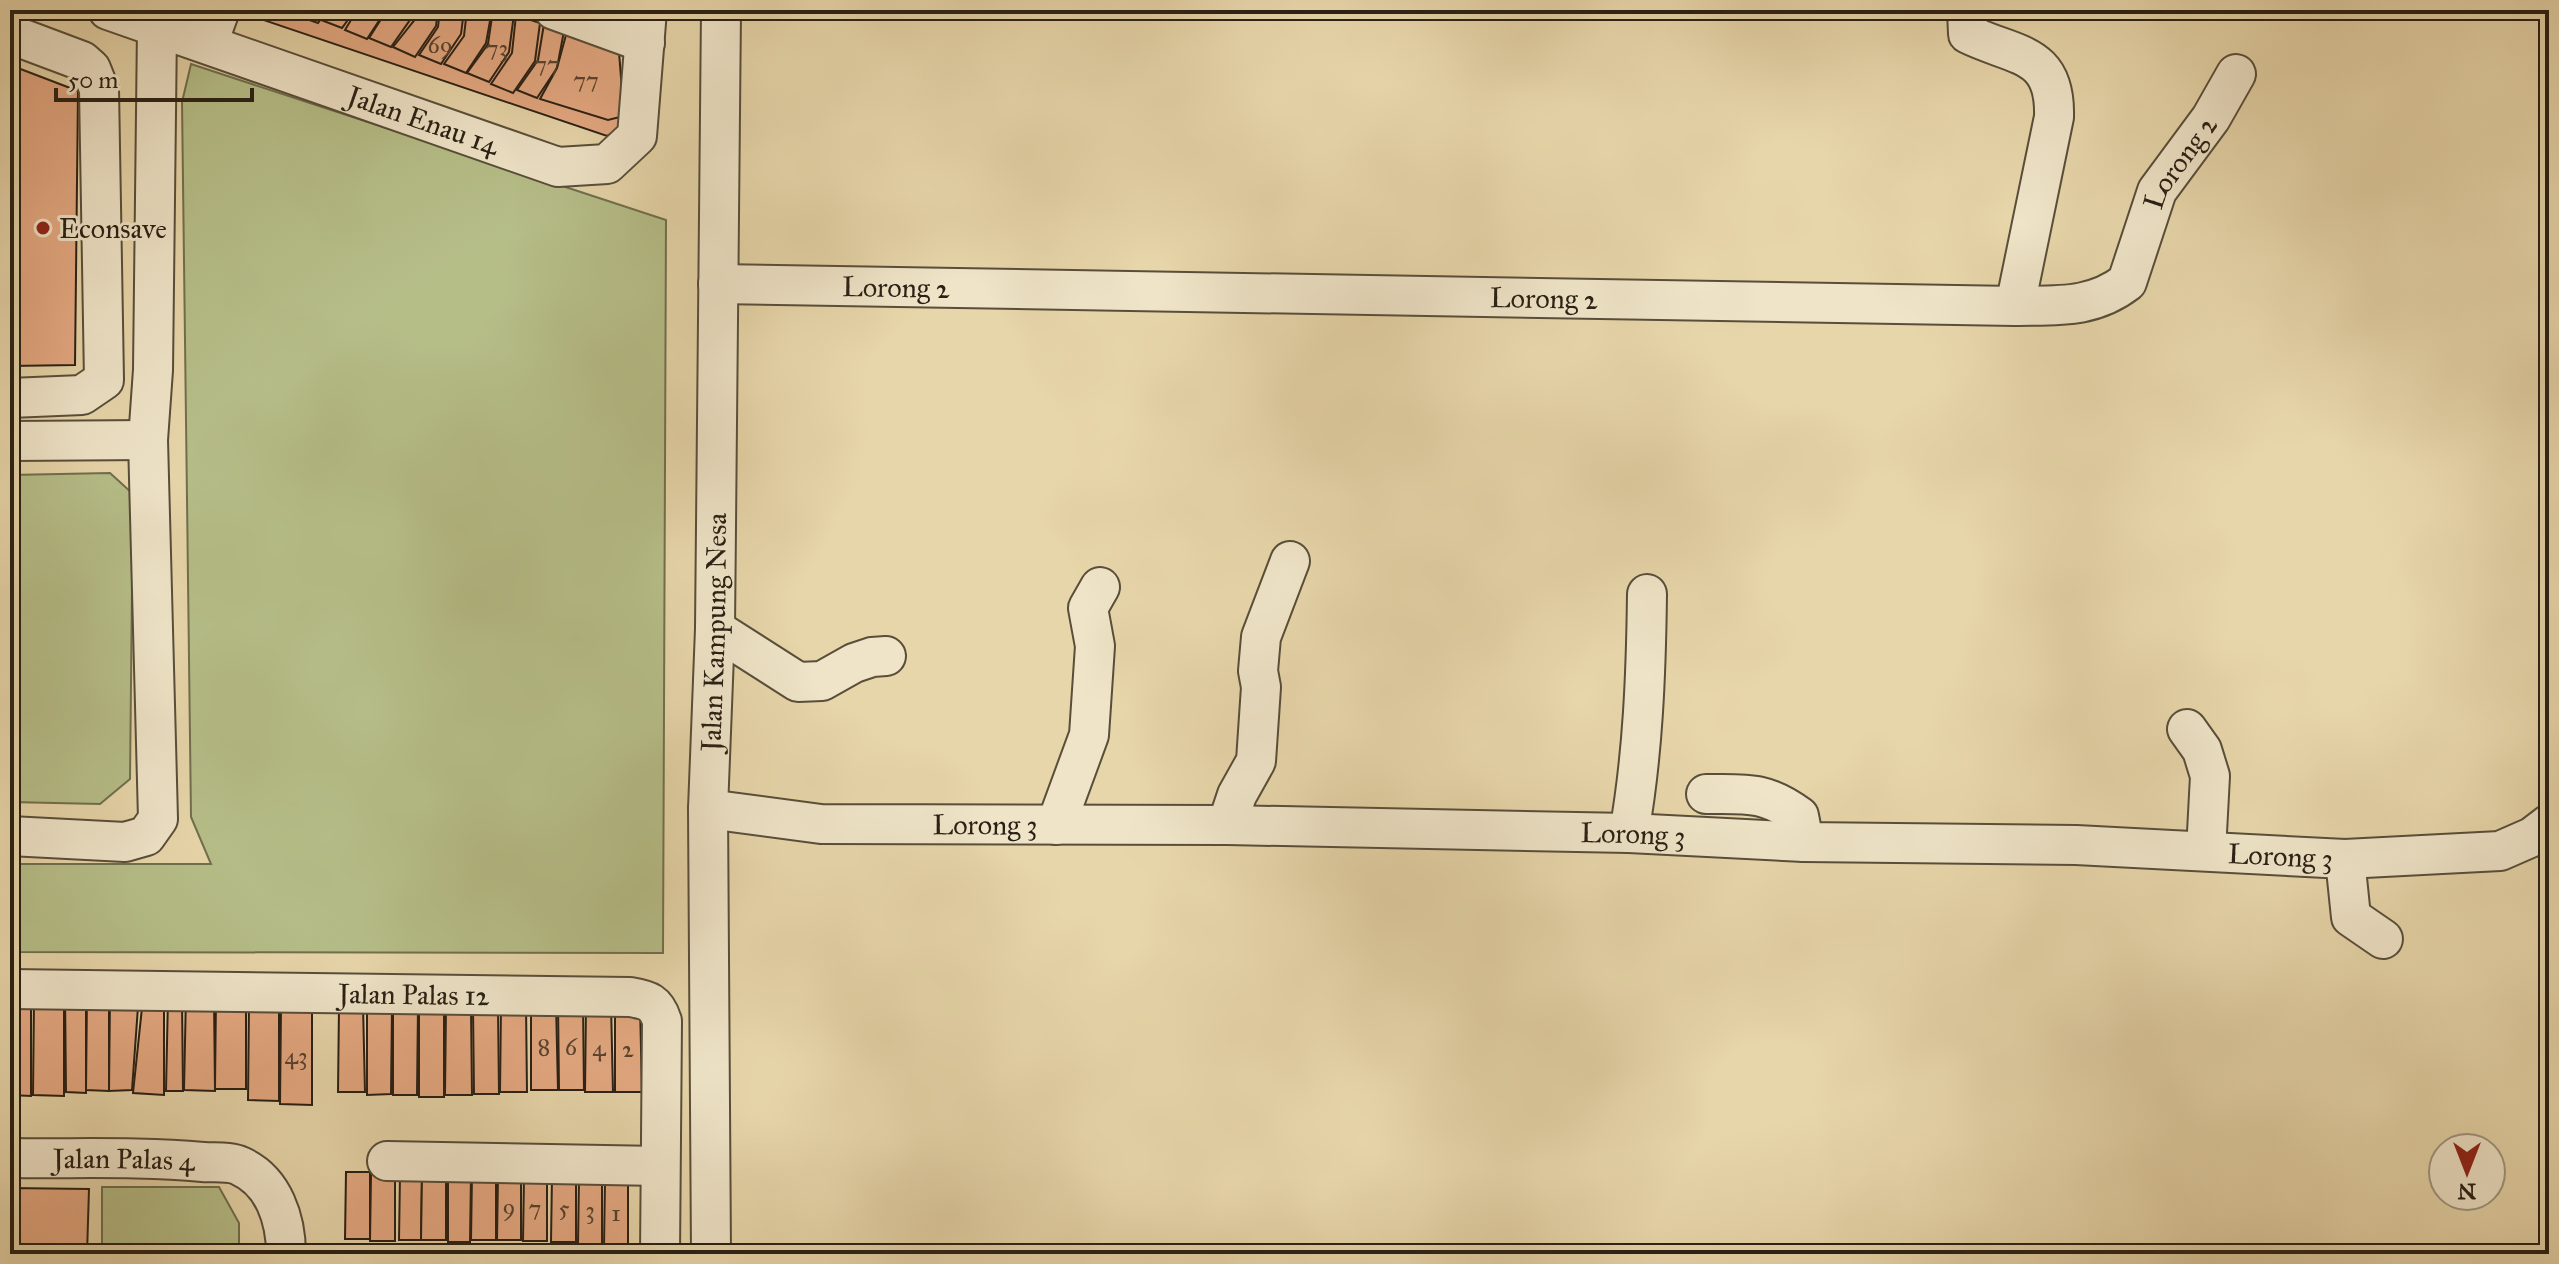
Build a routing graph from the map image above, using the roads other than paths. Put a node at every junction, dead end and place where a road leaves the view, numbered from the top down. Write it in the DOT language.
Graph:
graph roads {
  1 [pos="108,10"];
  2 [pos="554,10"];
  3 [pos="721,10"];
  4 [pos="1967,10"];
  5 [pos="157,27"];
  6 [pos="214,27"];
  7 [pos="646,27"];
  8 [pos="10,34"];
  9 [pos="2236,74"];
  10 [pos="718,284"];
  11 [pos="2015,306"];
  12 [pos="153,370"];
  13 [pos="104,380"];
  14 [pos="10,398"];
  15 [pos="148,440"];
  16 [pos="10,441"];
  17 [pos="1290,561"];
  18 [pos="1100,587"];
  19 [pos="1647,594"];
  20 [pos="715,629"];
  21 [pos="886,656"];
  22 [pos="2187,729"];
  23 [pos="1706,794"];
  24 [pos="708,809"];
  25 [pos="2549,824"];
  26 [pos="1056,825"];
  27 [pos="1227,825"];
  28 [pos="1629,833"];
  29 [pos="10,836"];
  30 [pos="1804,842"];
  31 [pos="2206,851"];
  32 [pos="2345,859"];
  33 [pos="2383,939"];
  34 [pos="10,989"];
  35 [pos="10,1158"];
  36 [pos="387,1161"];
  37 [pos="660,1166"];
  38 [pos="286,1254"];
  39 [pos="660,1254"];
  40 [pos="711,1254"];
  1 -- 5 [label="street, Jalan Enau 14"];
  2 -- 7 [label="street"];
  3 -- 10 [label="street, Jalan Kampung Nesa"];
  4 -- 11 [label="street"];
  5 -- 6 [label="street, Jalan Enau 14"];
  5 -- 12 [label="street"];
  6 -- 7 [label="street, Jalan Enau 14"];
  8 -- 13 [label="street"];
  9 -- 11 [label="street, Lorong 2"];
  10 -- 11 [label="street, Lorong 2"];
  10 -- 20 [label="street, Jalan Kampung Nesa"];
  12 -- 13 [label="street"];
  12 -- 15 [label="street"];
  13 -- 14 [label="street"];
  15 -- 16 [label="street"];
  15 -- 29 [label="street"];
  17 -- 27 [label="street"];
  18 -- 26 [label="street"];
  19 -- 28 [label="street"];
  20 -- 21 [label="street"];
  20 -- 24 [label="street, Jalan Kampung Nesa"];
  22 -- 31 [label="street"];
  23 -- 30 [label="street"];
  24 -- 26 [label="street, Lorong 3"];
  24 -- 40 [label="street, Jalan Kampung Nesa"];
  25 -- 32 [label="street, Lorong 3"];
  26 -- 27 [label="street, Lorong 3"];
  27 -- 28 [label="street, Lorong 3"];
  28 -- 30 [label="street, Lorong 3"];
  30 -- 31 [label="street, Lorong 3"];
  31 -- 32 [label="street, Lorong 3"];
  32 -- 33 [label="street"];
  34 -- 37 [label="street, Jalan Palas 12"];
  35 -- 38 [label="street, Jalan Palas 4"];
  36 -- 37 [label="street"];
  37 -- 39 [label="street, Jalan Palas 12"];
}
